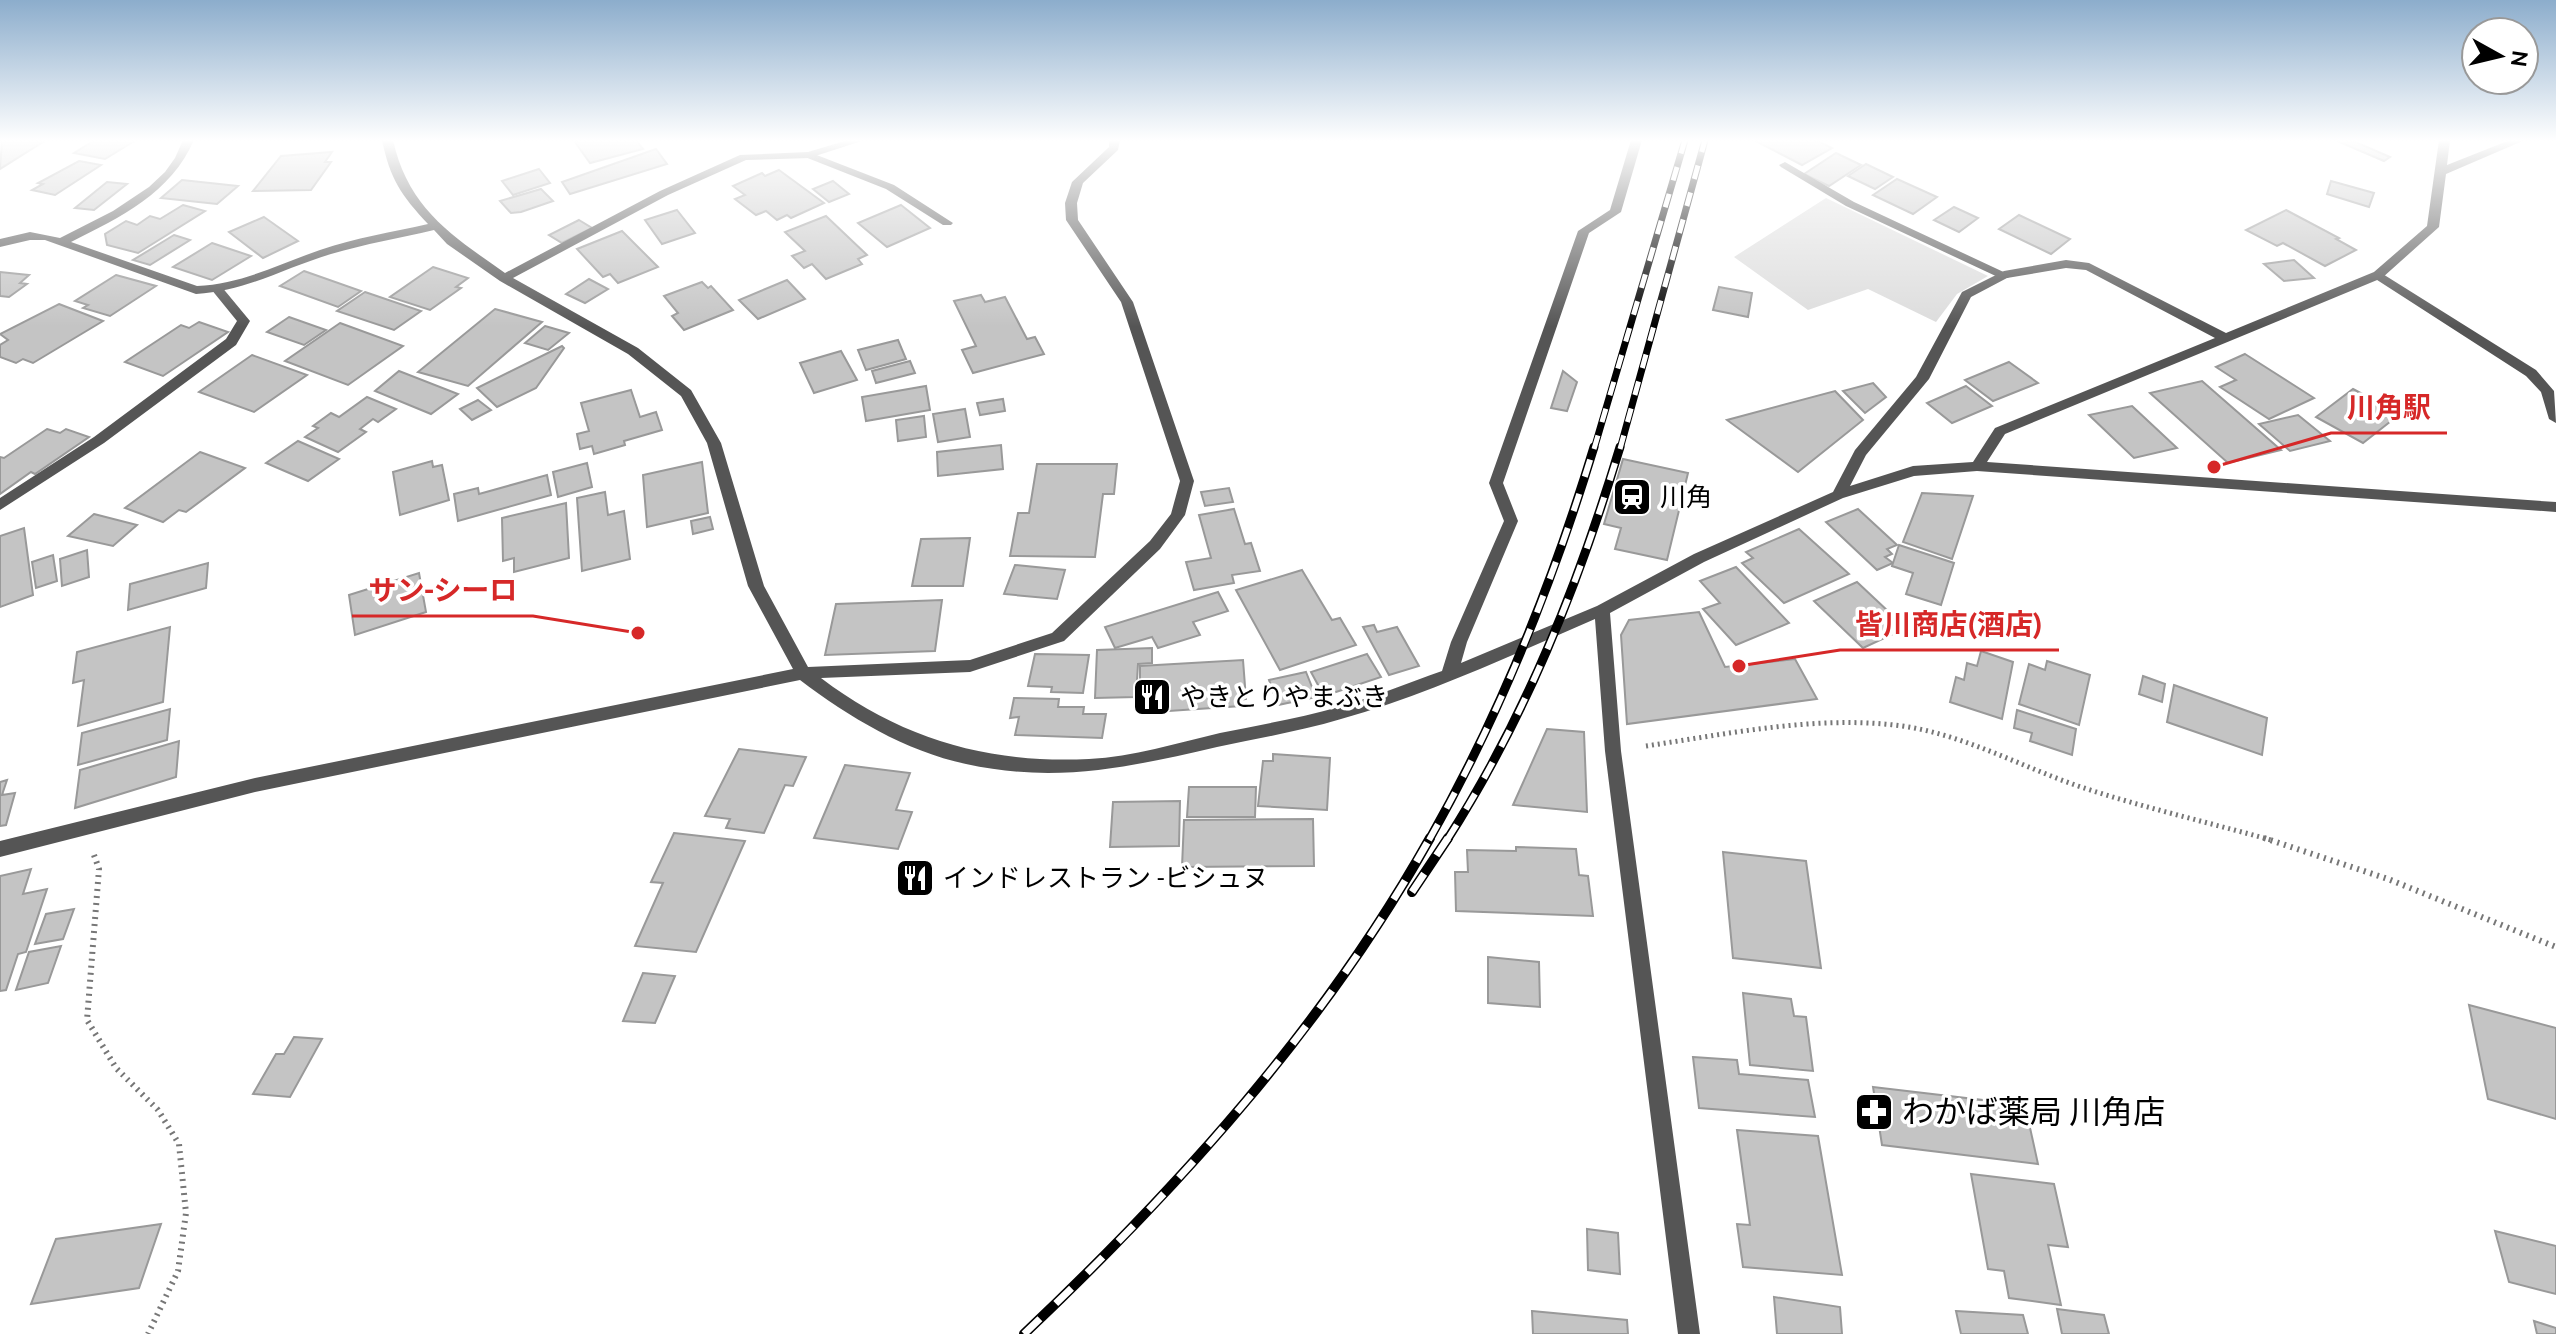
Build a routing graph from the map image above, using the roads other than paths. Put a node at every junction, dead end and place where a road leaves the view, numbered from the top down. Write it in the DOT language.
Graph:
graph roads {
  1 [pos="132,202"];
  2 [pos="415,202"];
  3 [pos="647,202"];
  4 [pos="914,202"];
  5 [pos="1071,202"];
  6 [pos="1618,202"];
  7 [pos="1847,202"];
  8 [pos="2437,202"];
  9 [pos="947,223"];
  10 [pos="434,226"];
  11 [pos="61,242"];
  12 [pos="0,243"];
  13 [pos="2004,275"];
  14 [pos="2378,275"];
  15 [pos="504,278"];
  16 [pos="217,289"];
  17 [pos="2227,339"];
  18 [pos="2556,419"];
  19 [pos="1977,466"];
  20 [pos="1838,495"];
  21 [pos="0,505"];
  22 [pos="2556,507"];
  23 [pos="1602,610"];
  24 [pos="803,673"];
  25 [pos="1449,675"];
  26 [pos="0,849"];
  27 [pos="1689,1334"];
  1 -- 11 [label="street"];
  2 -- 10 [label="street"];
  3 -- 15 [label="street"];
  4 -- 9 [label="street"];
  5 -- 24 [label="street"];
  6 -- 25 [label="street"];
  7 -- 13 [label="street"];
  8 -- 14 [label="street"];
  10 -- 15 [label="street"];
  10 -- 16 [label="street"];
  11 -- 12 [label="street"];
  11 -- 16 [label="street"];
  13 -- 17 [label="street"];
  13 -- 20 [label="street"];
  14 -- 17 [label="street"];
  14 -- 18 [label="street"];
  15 -- 24 [label="street"];
  16 -- 21 [label="street"];
  17 -- 19 [label="street"];
  19 -- 20 [label="street"];
  19 -- 22 [label="street"];
  20 -- 23 [label="street"];
  23 -- 25 [label="street"];
  23 -- 27 [label="street"];
  24 -- 25 [label="street"];
  24 -- 26 [label="street"];
}
